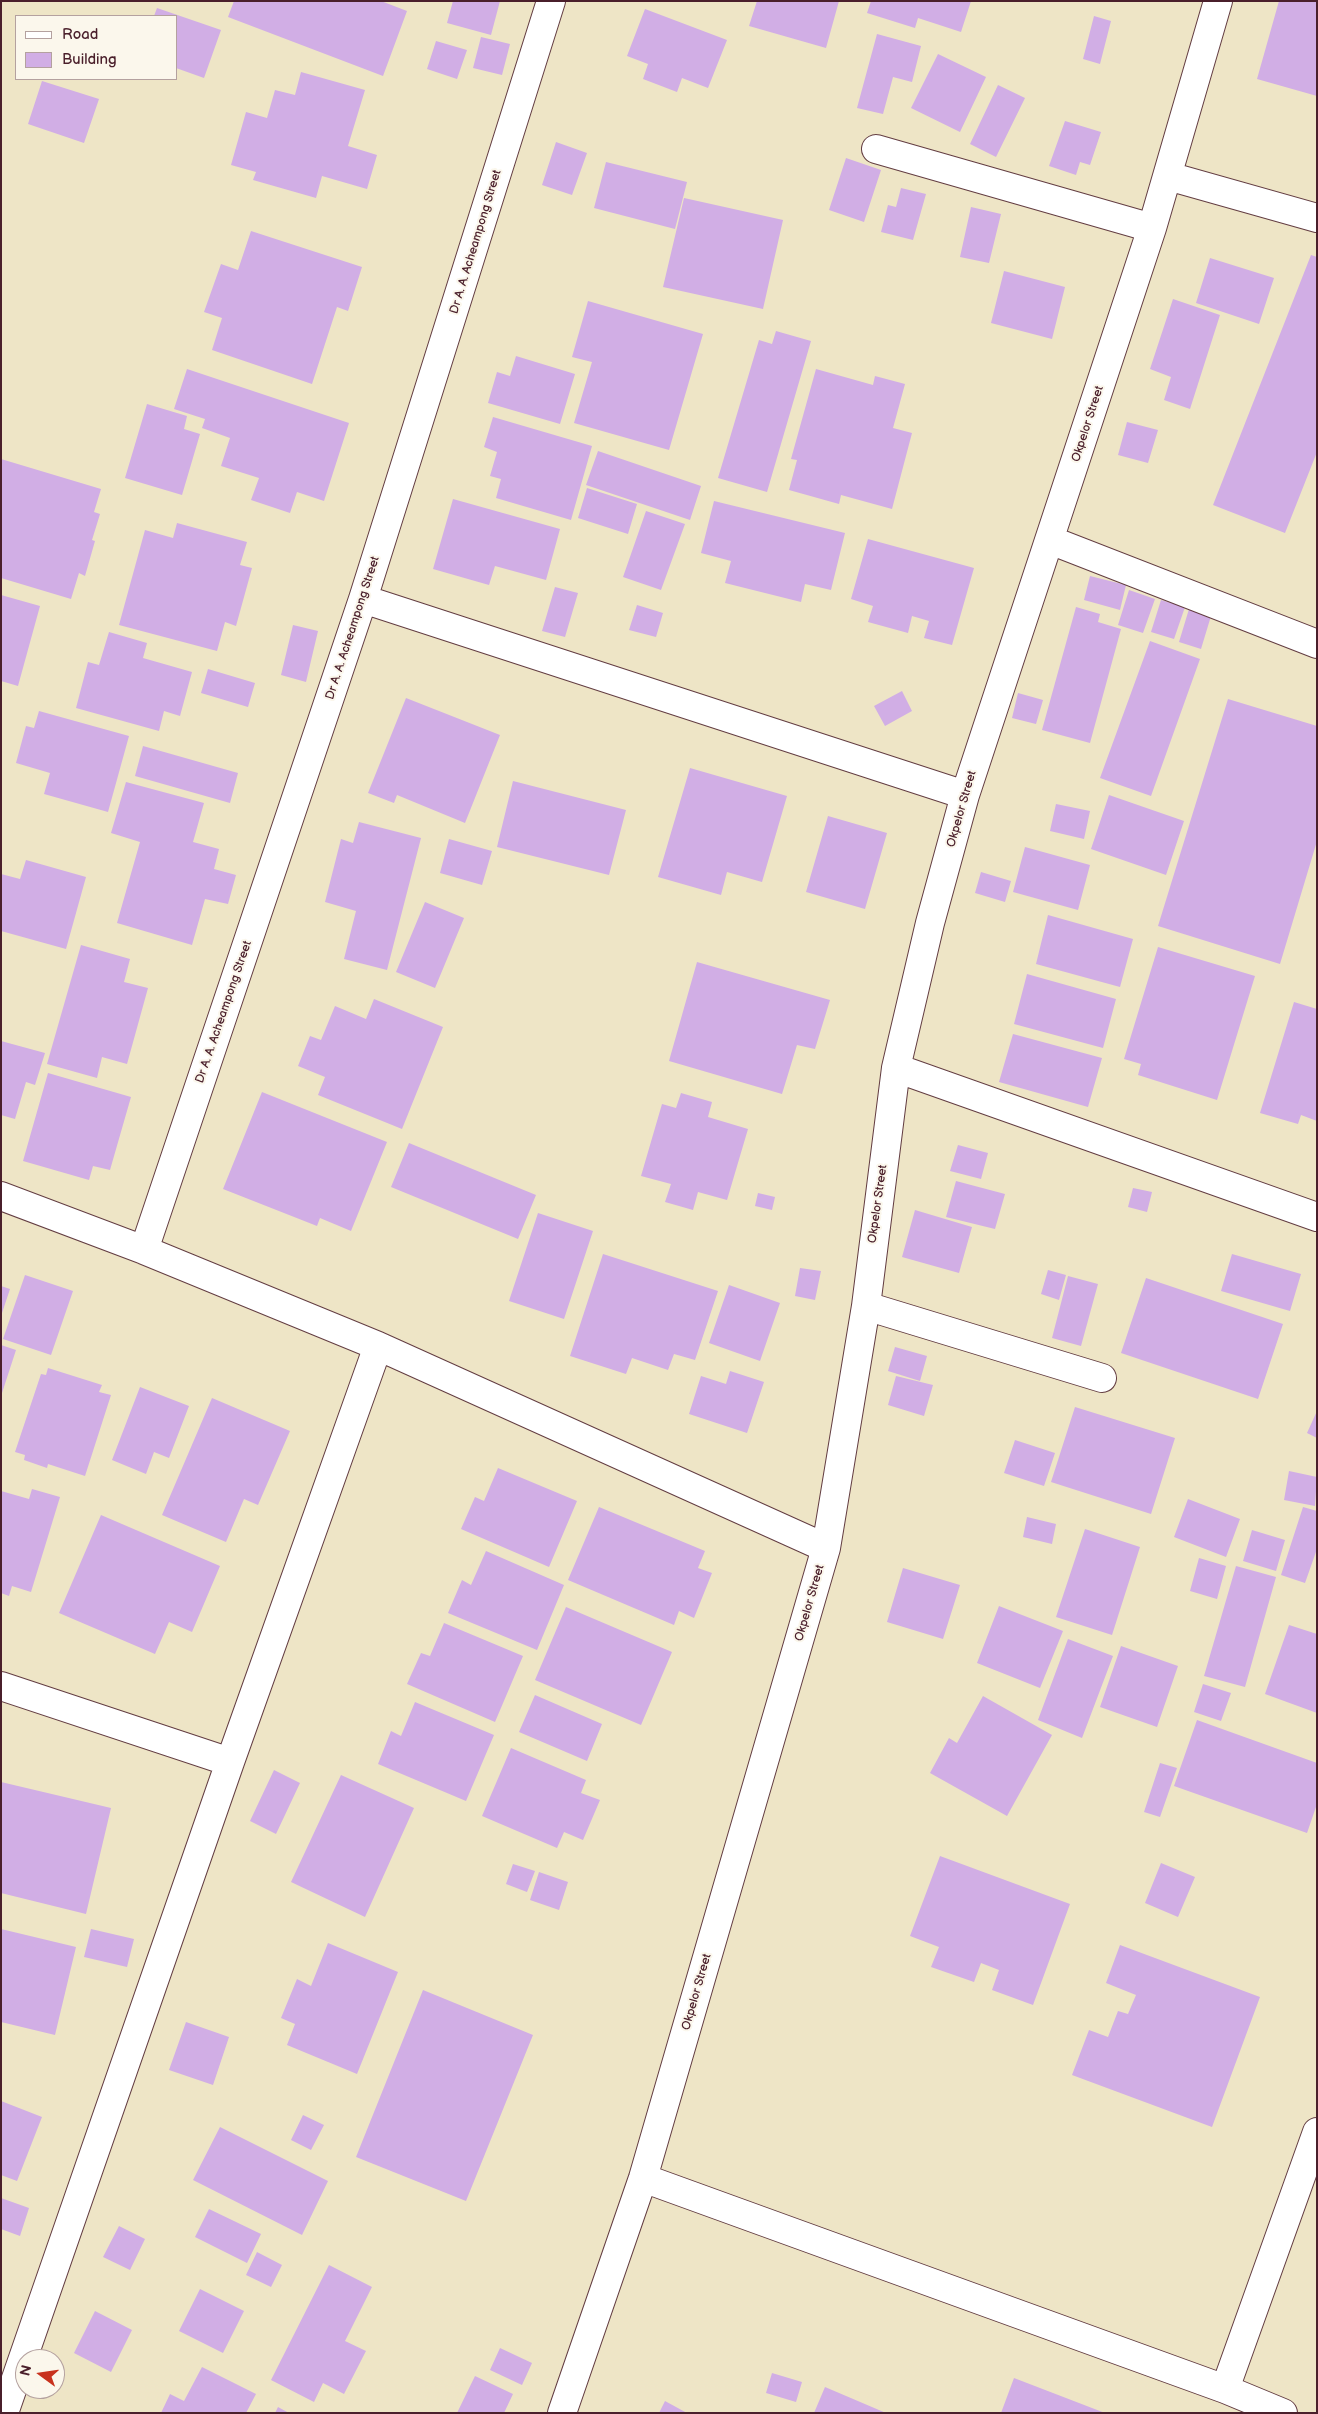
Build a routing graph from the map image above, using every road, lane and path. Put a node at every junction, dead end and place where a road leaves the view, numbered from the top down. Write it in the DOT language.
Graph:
graph roads {
  1 [pos="551,1"];
  2 [pos="1218,1"];
  3 [pos="876,149"];
  4 [pos="1168,176"];
  5 [pos="1317,218"];
  6 [pos="1152,228"];
  7 [pos="1050,540"];
  8 [pos="363,600"];
  9 [pos="1317,644"];
  10 [pos="964,795"];
  11 [pos="896,1068"];
  12 [pos="1,1196"];
  13 [pos="1317,1217"];
  14 [pos="144,1250"];
  15 [pos="866,1306"];
  16 [pos="378,1346"];
  17 [pos="1102,1378"];
  18 [pos="826,1548"];
  19 [pos="1,1686"];
  20 [pos="230,1762"];
  21 [pos="1317,2132"];
  22 [pos="643,2178"];
  23 [pos="1225,2389"];
  24 [pos="4,2413"];
  25 [pos="562,2413"];
  26 [pos="1284,2413"];
  1 -- 8 [label="street, Dr A. A. Acheampong Street"];
  2 -- 4 [label="street, Okpelor Street"];
  3 -- 6 [label="street"];
  4 -- 5 [label="street"];
  4 -- 6 [label="street, Okpelor Street"];
  6 -- 7 [label="street, Okpelor Street"];
  7 -- 9 [label="street"];
  7 -- 10 [label="street, Okpelor Street"];
  8 -- 10 [label="street"];
  8 -- 14 [label="street, Dr A. A. Acheampong Street"];
  10 -- 11 [label="street, Okpelor Street"];
  11 -- 13 [label="street"];
  11 -- 15 [label="street, Okpelor Street"];
  12 -- 14 [label="street"];
  14 -- 16 [label="street"];
  15 -- 17 [label="street"];
  15 -- 18 [label="street, Okpelor Street"];
  16 -- 18 [label="street"];
  16 -- 20 [label="street"];
  18 -- 22 [label="street, Okpelor Street"];
  19 -- 20 [label="street"];
  20 -- 24 [label="street"];
  21 -- 23 [label="street"];
  22 -- 23 [label="street"];
  22 -- 25 [label="street, Okpelor Street"];
  23 -- 26 [label="street"];
}
